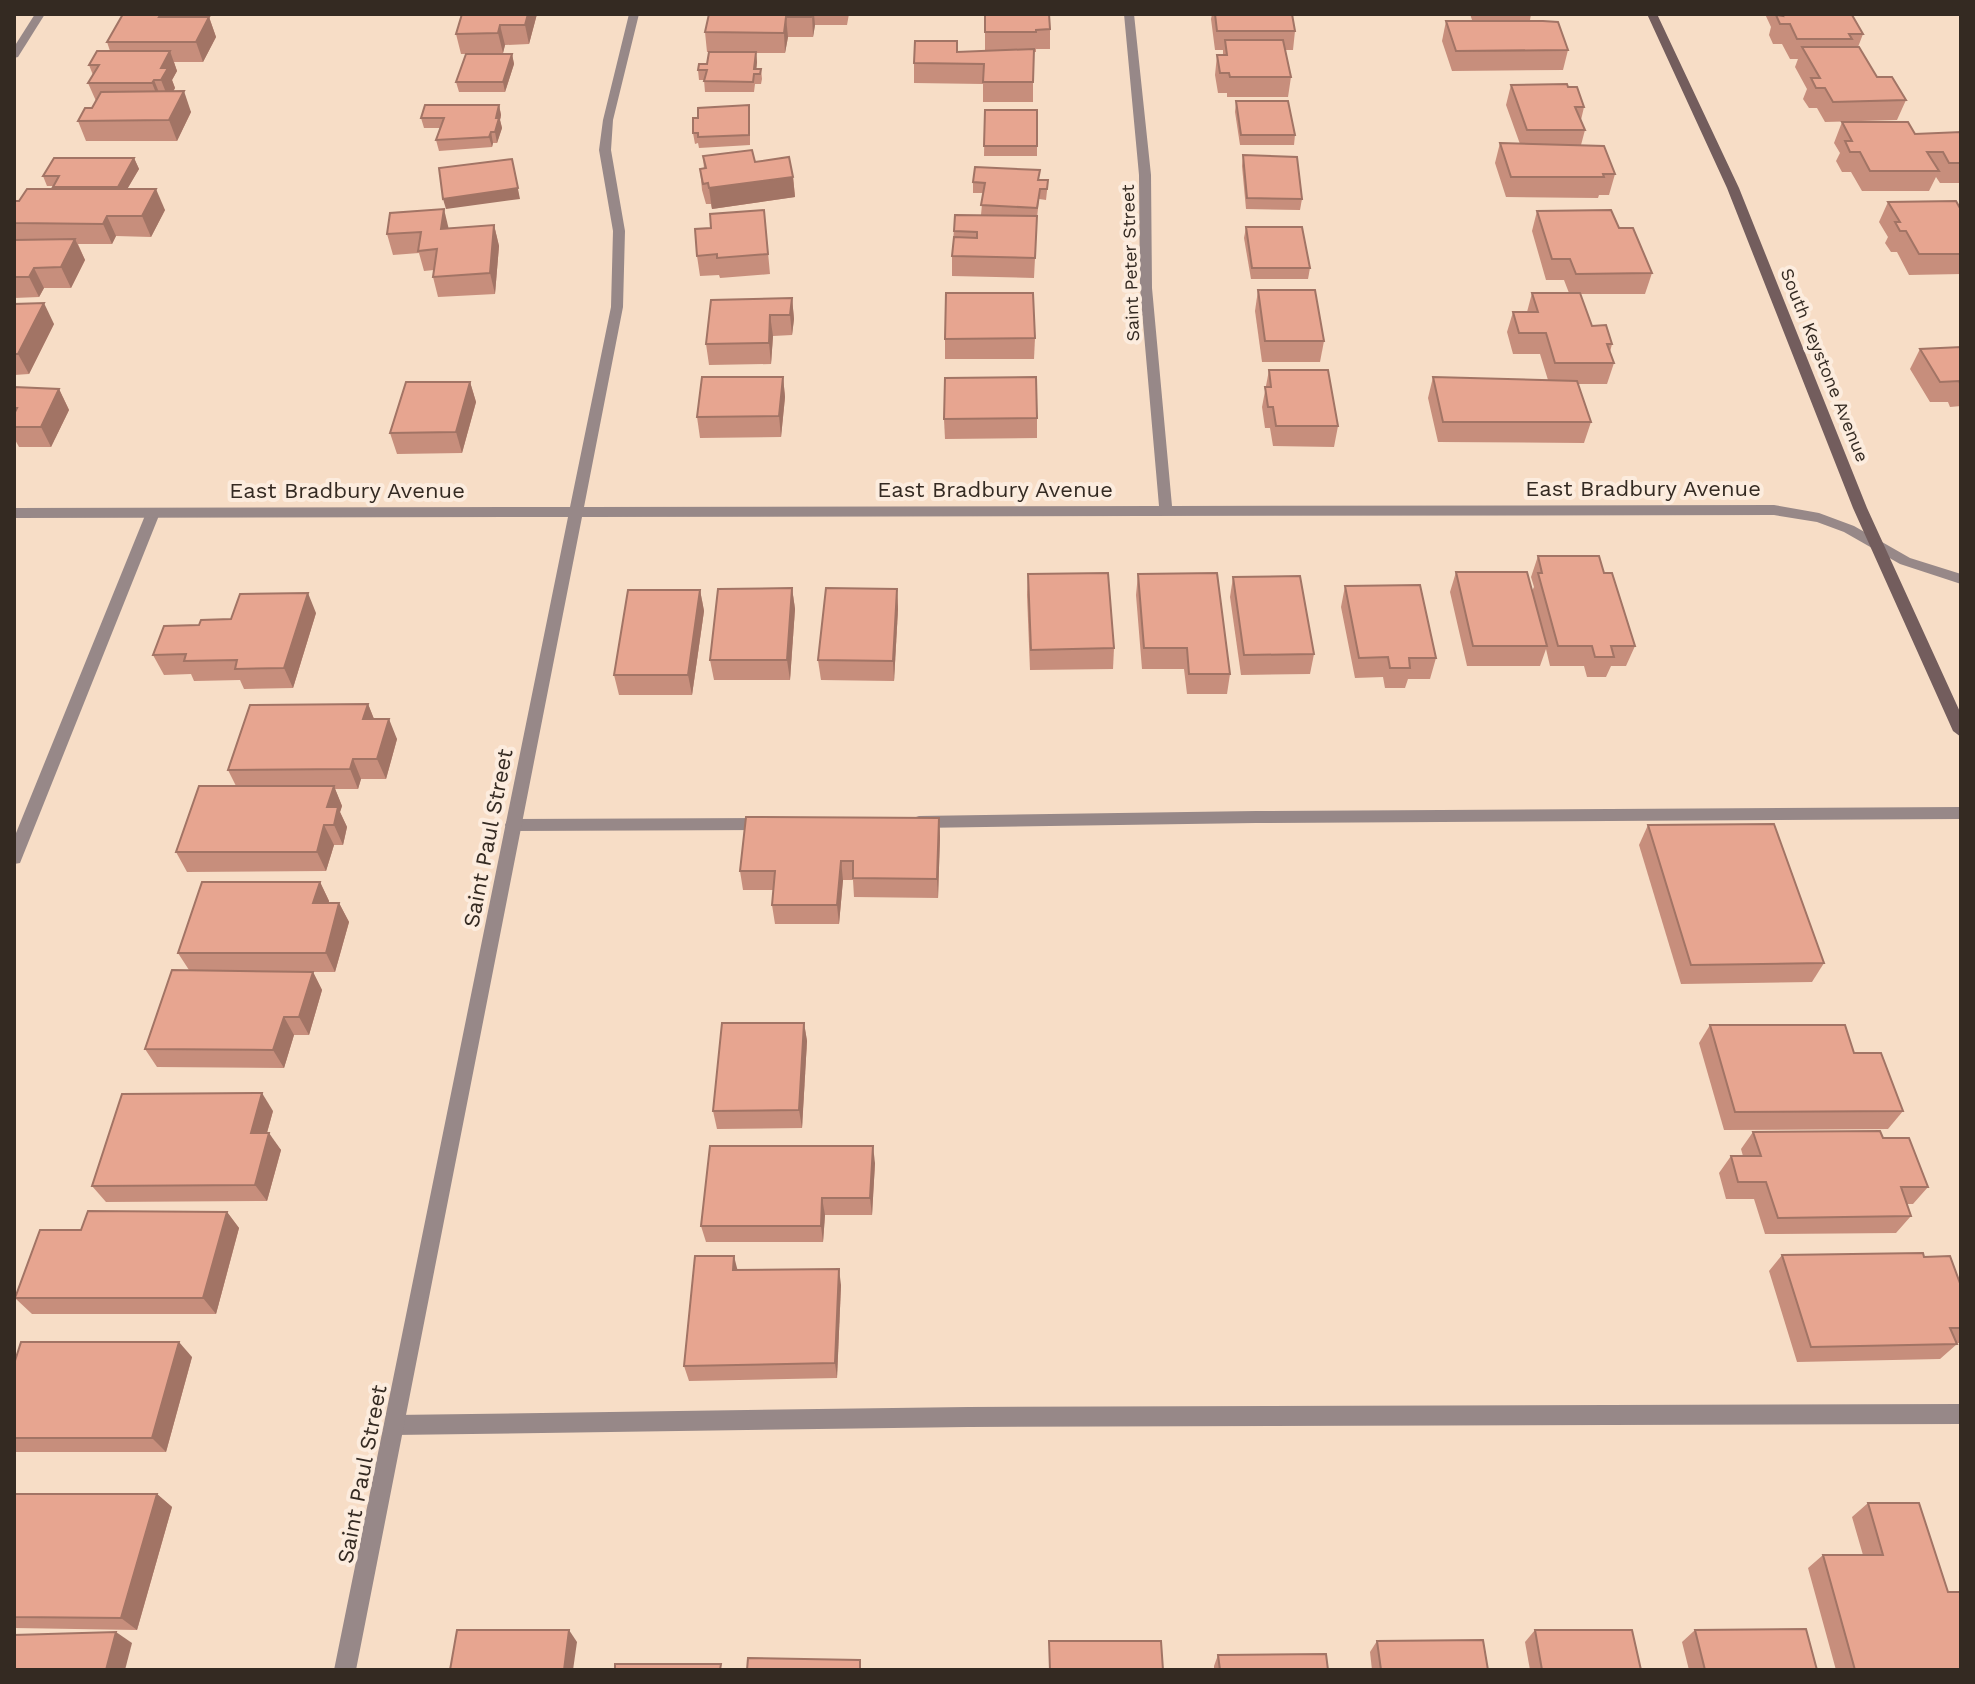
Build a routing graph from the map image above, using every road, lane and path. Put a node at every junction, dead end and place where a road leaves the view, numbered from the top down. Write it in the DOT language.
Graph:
graph roads {
  1 [pos="40,14"];
  2 [pos="634,14"];
  3 [pos="1129,14"];
  4 [pos="1652,14"];
  5 [pos="14,55"];
  6 [pos="576,510"];
  7 [pos="1166,511"];
  8 [pos="14,513"];
  9 [pos="153,513"];
  10 [pos="1878,547"];
  11 [pos="1961,579"];
  12 [pos="1961,731"];
  13 [pos="1961,813"];
  14 [pos="908,823"];
  15 [pos="781,824"];
  16 [pos="513,825"];
  17 [pos="14,858"];
  18 [pos="1961,1414"];
  19 [pos="394,1425"];
  20 [pos="345,1670"];
  1 -- 5 [label="street"];
  2 -- 6 [label="street, Saint Paul Street"];
  3 -- 7 [label="street, Saint Peter Street"];
  4 -- 10 [label="main road, South Keystone Avenue"];
  6 -- 7 [label="street, East Bradbury Avenue"];
  6 -- 9 [label="street, East Bradbury Avenue"];
  6 -- 16 [label="street, Saint Paul Street"];
  7 -- 10 [label="street, East Bradbury Avenue"];
  8 -- 9 [label="street, East Bradbury Avenue"];
  9 -- 17 [label="street"];
  10 -- 11 [label="street, East Bradbury Avenue"];
  10 -- 12 [label="main road, South Keystone Avenue"];
  13 -- 14 [label="street"];
  15 -- 16 [label="street"];
  16 -- 19 [label="street, Saint Paul Street"];
  18 -- 19 [label="street"];
  19 -- 20 [label="street, Saint Paul Street"];
}
